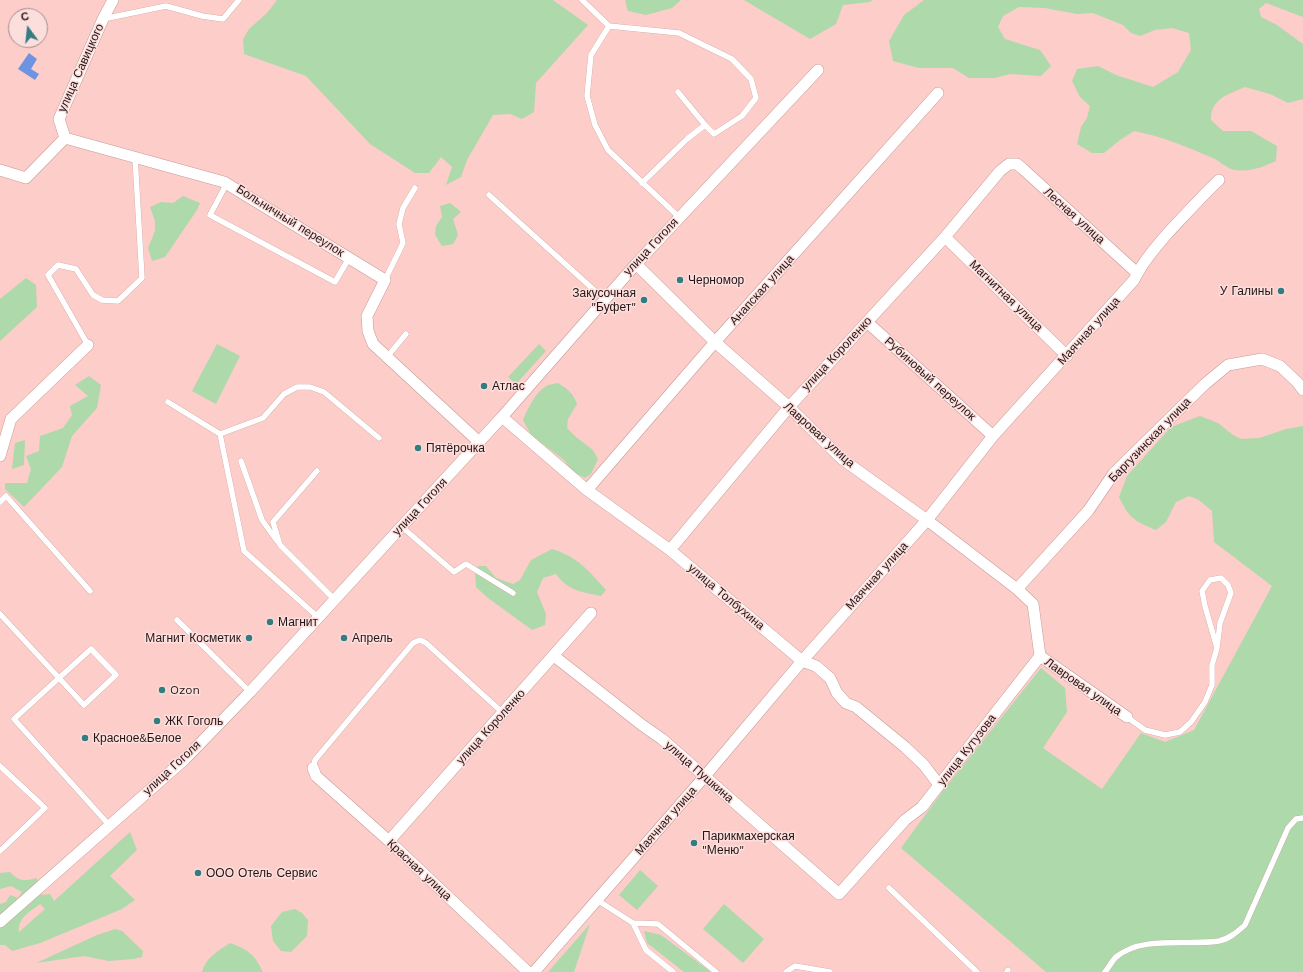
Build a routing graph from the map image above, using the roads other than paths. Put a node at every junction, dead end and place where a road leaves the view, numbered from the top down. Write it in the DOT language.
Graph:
graph roads {
  1 [pos="113,0"];
  2 [pos="239,0"];
  3 [pos="582,0"];
  4 [pos="103,19"];
  5 [pos="609,26"];
  6 [pos="818,70"];
  7 [pos="678,92"];
  8 [pos="938,93"];
  9 [pos="706,125"];
  10 [pos="65,138"];
  11 [pos="135,156"];
  12 [pos="1009,164"];
  13 [pos="0,170"];
  14 [pos="1219,180"];
  15 [pos="227,183"];
  16 [pos="642,183"];
  17 [pos="415,188"];
  18 [pos="489,194"];
  19 [pos="679,217"];
  20 [pos="945,237"];
  21 [pos="349,258"];
  22 [pos="636,264"];
  23 [pos="1137,273"];
  24 [pos="385,280"];
  25 [pos="604,299"];
  26 [pos="867,322"];
  27 [pos="406,334"];
  28 [pos="716,342"];
  29 [pos="88,344"];
  30 [pos="1067,356"];
  31 [pos="387,357"];
  32 [pos="1303,390"];
  33 [pos="168,402"];
  34 [pos="789,407"];
  35 [pos="502,417"];
  36 [pos="220,434"];
  37 [pos="993,436"];
  38 [pos="379,438"];
  39 [pos="479,442"];
  40 [pos="0,456"];
  41 [pos="241,461"];
  42 [pos="317,471"];
  43 [pos="587,490"];
  44 [pos="0,502"];
  45 [pos="927,520"];
  46 [pos="402,527"];
  47 [pos="280,545"];
  48 [pos="670,550"];
  49 [pos="1017,589"];
  50 [pos="90,591"];
  51 [pos="513,593"];
  52 [pos="335,600"];
  53 [pos="591,613"];
  54 [pos="0,614"];
  55 [pos="319,618"];
  56 [pos="177,620"];
  57 [pos="1218,648"];
  58 [pos="554,656"];
  59 [pos="1040,656"];
  60 [pos="802,660"];
  61 [pos="59,678"];
  62 [pos="250,692"];
  63 [pos="503,713"];
  64 [pos="1127,717"];
  65 [pos="0,766"];
  66 [pos="313,768"];
  67 [pos="705,776"];
  68 [pos="939,785"];
  69 [pos="1303,818"];
  70 [pos="110,826"];
  71 [pos="389,842"];
  72 [pos="0,850"];
  73 [pos="888,888"];
  74 [pos="839,894"];
  75 [pos="597,900"];
  76 [pos="0,922"];
  77 [pos="633,923"];
  78 [pos="528,972"];
  79 [pos="534,972"];
  80 [pos="673,972"];
  81 [pos="716,972"];
  82 [pos="786,972"];
  83 [pos="830,972"];
  84 [pos="977,972"];
  85 [pos="1105,972"];
  1 -- 4 [label="street, улица Савицкого"];
  2 -- 4 [label="lane"];
  3 -- 5 [label="lane"];
  4 -- 10 [label="street, улица Савицкого"];
  5 -- 9 [label="lane"];
  5 -- 16 [label="lane"];
  6 -- 19 [label="street, улица Гоголя"];
  7 -- 9 [label="lane"];
  8 -- 28 [label="street, Анапская улица"];
  9 -- 16 [label="lane"];
  10 -- 11 [label="street, Больничный переулок"];
  10 -- 13 [label="street"];
  11 -- 15 [label="street, Больничный переулок"];
  11 -- 29 [label="lane"];
  12 -- 20 [label="street, улица Короленко"];
  12 -- 23 [label="street, Лесная улица"];
  14 -- 23 [label="street, Маячная улица"];
  15 -- 21 [label="street, Больничный переулок"];
  15 -- 21 [label="lane"];
  16 -- 19 [label="lane"];
  17 -- 24 [label="lane"];
  18 -- 25 [label="lane"];
  19 -- 22 [label="street, улица Гоголя"];
  20 -- 26 [label="street, улица Короленко"];
  20 -- 30 [label="street, Магнитная улица"];
  21 -- 24 [label="street, Больничный переулок"];
  22 -- 25 [label="street, улица Гоголя"];
  22 -- 28 [label="street, Лавровая улица"];
  23 -- 30 [label="street, Маячная улица"];
  24 -- 31 [label="street"];
  25 -- 35 [label="street, улица Гоголя"];
  26 -- 34 [label="street, улица Короленко"];
  26 -- 37 [label="street, Рубиновый переулок"];
  27 -- 31 [label="lane"];
  28 -- 34 [label="street, Лавровая улица"];
  28 -- 43 [label="street, Анапская улица"];
  29 -- 40 [label="street"];
  30 -- 37 [label="street, Маячная улица"];
  31 -- 39 [label="street"];
  32 -- 49 [label="street, Баргузинская улица"];
  33 -- 36 [label="lane"];
  34 -- 45 [label="street, Лавровая улица"];
  34 -- 48 [label="street, улица Короленко"];
  35 -- 39 [label="street, улица Гоголя"];
  35 -- 43 [label="street, улица Толбухина"];
  36 -- 38 [label="lane"];
  36 -- 55 [label="lane"];
  37 -- 45 [label="street, Маячная улица"];
  39 -- 46 [label="street, улица Гоголя"];
  41 -- 47 [label="lane"];
  42 -- 47 [label="lane"];
  43 -- 48 [label="street, улица Толбухина"];
  44 -- 50 [label="lane"];
  45 -- 49 [label="street, Лавровая улица"];
  45 -- 60 [label="street, Маячная улица"];
  46 -- 51 [label="lane"];
  46 -- 52 [label="street, улица Гоголя"];
  47 -- 52 [label="lane"];
  48 -- 60 [label="street, улица Толбухина"];
  49 -- 59 [label="street"];
  52 -- 55 [label="street, улица Гоголя"];
  53 -- 58 [label="street, улица Короленко"];
  54 -- 61 [label="lane"];
  55 -- 62 [label="street, улица Гоголя"];
  56 -- 62 [label="lane"];
  57 -- 57 [label="lane"];
  57 -- 64 [label="lane"];
  58 -- 63 [label="street, улица Короленко"];
  58 -- 67 [label="street, улица Пушкина"];
  59 -- 64 [label="street, Лавровая улица"];
  59 -- 68 [label="street, улица Кутузова"];
  60 -- 67 [label="street, Маячная улица"];
  60 -- 68 [label="street, улица Толбухина"];
  61 -- 61 [label="lane"];
  61 -- 70 [label="lane"];
  62 -- 70 [label="street, улица Гоголя"];
  63 -- 66 [label="lane"];
  63 -- 71 [label="street, улица Короленко"];
  65 -- 72 [label="lane"];
  66 -- 71 [label="street, Красная улица"];
  67 -- 74 [label="street, улица Пушкина"];
  67 -- 75 [label="street, Маячная улица"];
  68 -- 74 [label="street, улица Кутузова"];
  69 -- 85 [label="lane"];
  70 -- 76 [label="street, улица Гоголя"];
  71 -- 78 [label="street, Красная улица"];
  73 -- 84 [label="lane"];
  75 -- 77 [label="lane"];
  75 -- 79 [label="street, Маячная улица"];
  77 -- 80 [label="lane"];
  77 -- 81 [label="lane"];
  82 -- 83 [label="lane"];
}
